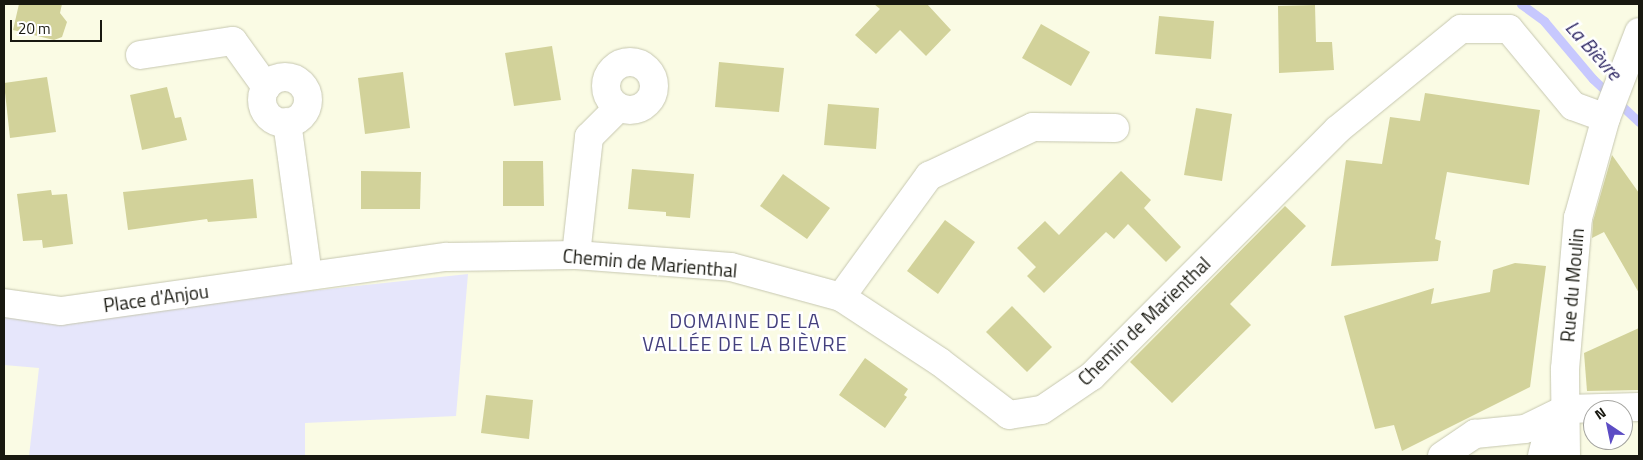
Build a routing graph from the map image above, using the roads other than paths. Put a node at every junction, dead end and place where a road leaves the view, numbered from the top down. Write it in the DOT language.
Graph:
graph roads {
  1 [pos="1639,32"];
  2 [pos="140,54"];
  3 [pos="266,87"];
  4 [pos="618,108"];
  5 [pos="1606,118"];
  6 [pos="287,122"];
  7 [pos="1116,128"];
  8 [pos="576,254"];
  9 [pos="308,276"];
  10 [pos="841,297"];
  11 [pos="4,303"];
  12 [pos="1639,407"];
  13 [pos="1559,413"];
  14 [pos="1442,456"];
  15 [pos="1542,456"];
  16 [pos="1566,456"];
  1 -- 5 [label="street, Rue du Moulin"];
  2 -- 3 [label="street"];
  3 -- 6 [label="street"];
  3 -- 6 [label="street"];
  4 -- 8 [label="street"];
  5 -- 10 [label="street, Chemin de Marienthal"];
  5 -- 13 [label="street, Rue du Moulin"];
  6 -- 9 [label="street"];
  7 -- 10 [label="street"];
  8 -- 9 [label="street, Chemin de Marienthal"];
  8 -- 10 [label="street, Chemin de Marienthal"];
  9 -- 11 [label="street, Place d'Anjou"];
  12 -- 13 [label="street"];
  13 -- 14 [label="street"];
  13 -- 15 [label="street, Rue du Moulin"];
  13 -- 16 [label="street, Rue du Moulin"];
}
